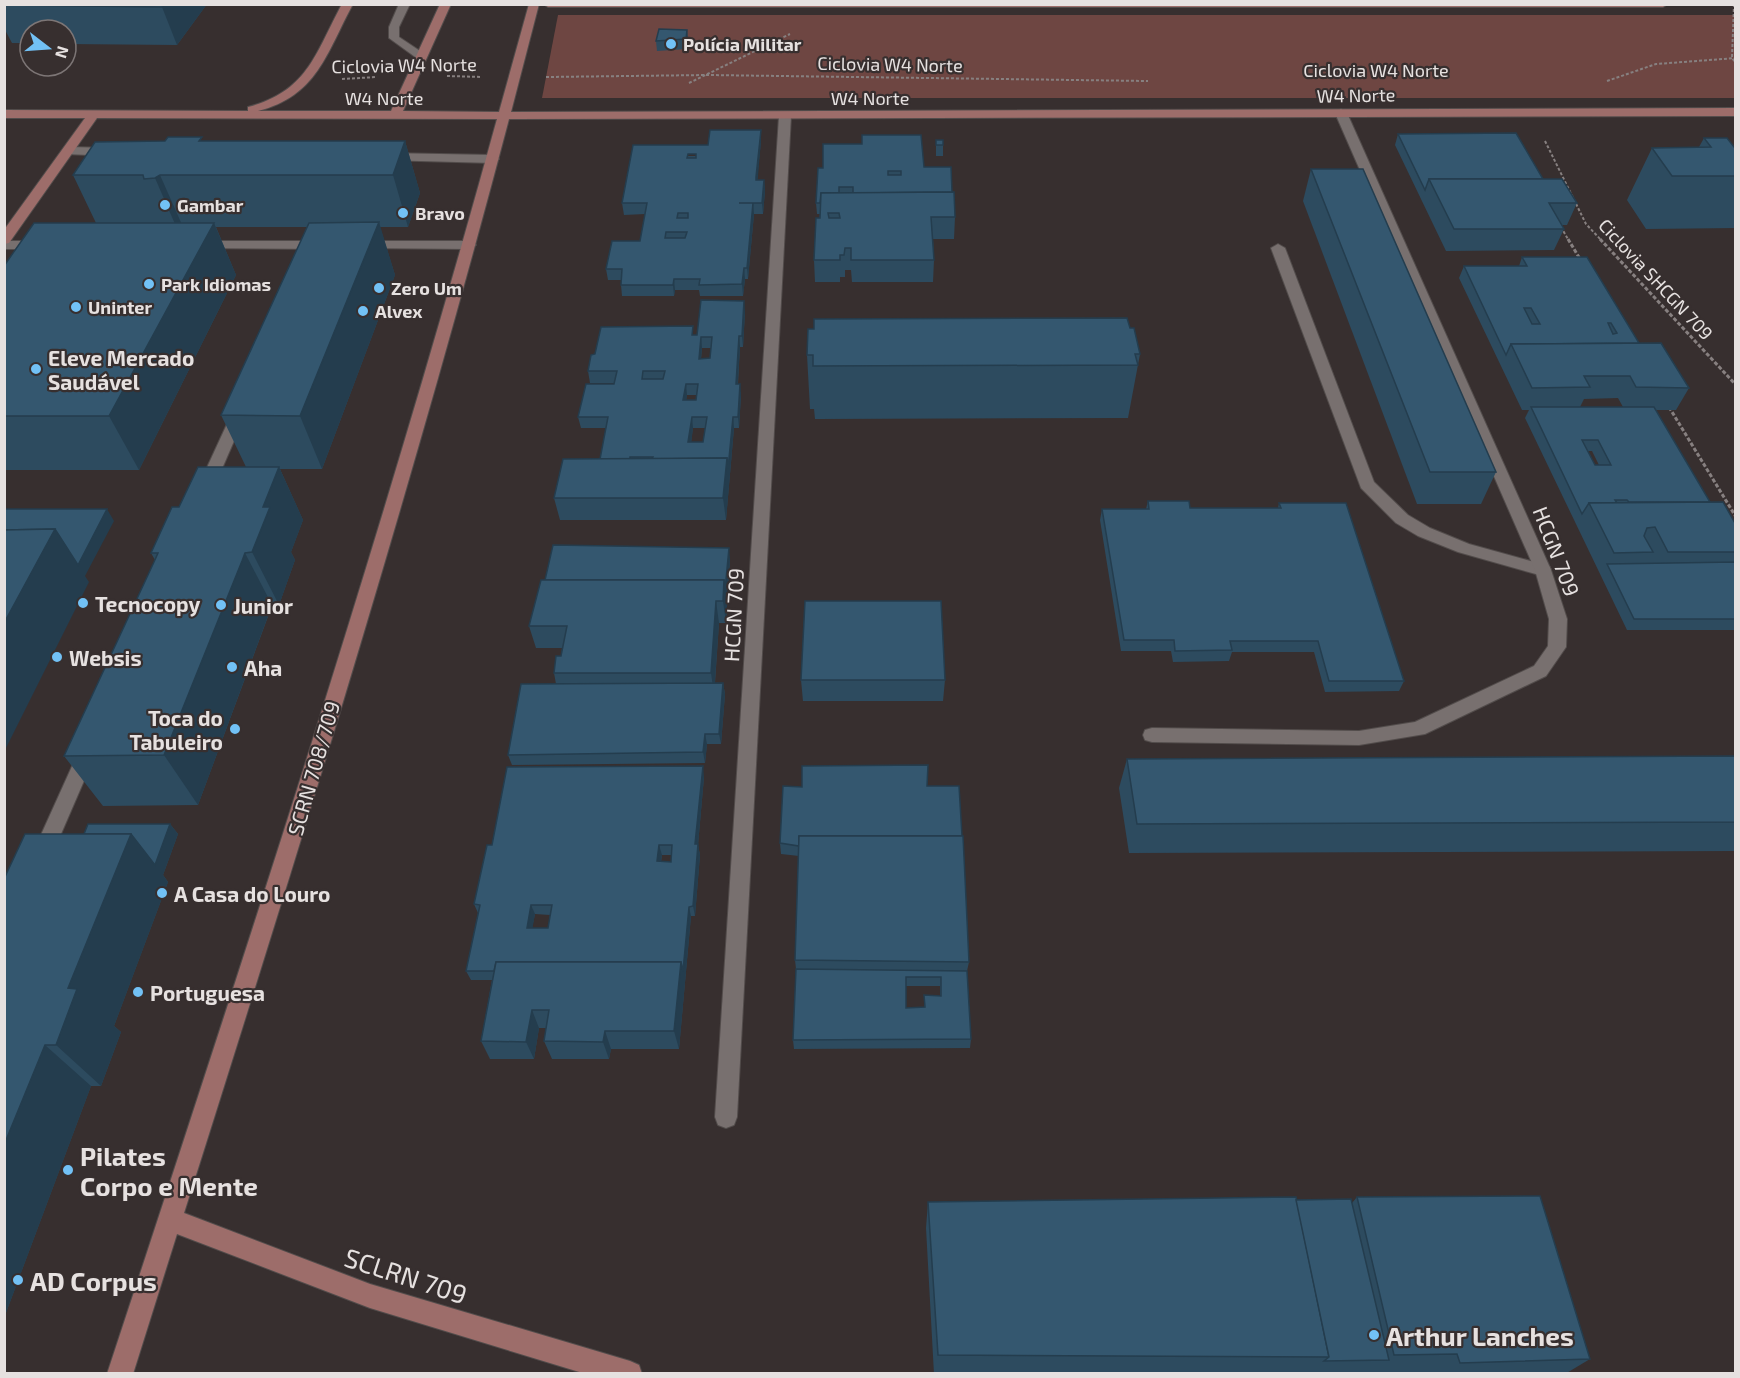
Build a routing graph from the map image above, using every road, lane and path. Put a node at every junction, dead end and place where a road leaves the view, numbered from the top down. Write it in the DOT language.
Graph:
graph roads {
  1 [pos="348,4"];
  2 [pos="405,4"];
  3 [pos="446,4"];
  4 [pos="534,4"];
  5 [pos="548,4"];
  6 [pos="1579,4"];
  7 [pos="1663,4"];
  8 [pos="1734,4"];
  9 [pos="725,5"];
  10 [pos="817,5"];
  11 [pos="847,5"];
  12 [pos="1045,5"];
  13 [pos="1066,5"];
  14 [pos="1444,5"];
  15 [pos="422,57"];
  16 [pos="1734,58"];
  17 [pos="1736,63"];
  18 [pos="707,75"];
  19 [pos="414,76"];
  20 [pos="515,77"];
  21 [pos="306,80"];
  22 [pos="1154,81"];
  23 [pos="1606,81"];
  24 [pos="686,85"];
  25 [pos="1530,111"];
  26 [pos="1736,112"];
  27 [pos="1341,113"];
  28 [pos="4,114"];
  29 [pos="94,114"];
  30 [pos="224,116"];
  31 [pos="396,116"];
  32 [pos="504,116"];
  33 [pos="785,116"];
  34 [pos="69,151"];
  35 [pos="128,152"];
  36 [pos="375,157"];
  37 [pos="493,159"];
  38 [pos="1558,223"];
  39 [pos="4,243"];
  40 [pos="52,245"];
  41 [pos="183,245"];
  42 [pos="469,245"];
  43 [pos="1278,248"];
  44 [pos="1582,263"];
  45 [pos="1736,385"];
  46 [pos="248,393"];
  47 [pos="1668,405"];
  48 [pos="203,493"];
  49 [pos="1736,517"];
  50 [pos="1543,570"];
  51 [pos="95,735"];
  52 [pos="1152,735"];
  53 [pos="33,874"];
  54 [pos="726,1117"];
  55 [pos="169,1219"];
  56 [pos="120,1374"];
  57 [pos="630,1374"];
  1 -- 21 [label="main road"];
  2 -- 15 [label="street"];
  3 -- 15 [label="main road"];
  4 -- 20 [label="main road, SCRN 708/709"];
  5 -- 9 [label="main road"];
  6 -- 7 [label="main road"];
  6 -- 14 [label="main road"];
  8 -- 16 [label="path"];
  9 -- 10 [label="main road"];
  10 -- 11 [label="main road"];
  10 -- 18 [label="path"];
  11 -- 12 [label="main road"];
  12 -- 13 [label="main road"];
  13 -- 14 [label="main road"];
  15 -- 19 [label="main road"];
  16 -- 17 [label="path"];
  16 -- 23 [label="path"];
  18 -- 20 [label="path, Ciclovia W4 Norte"];
  18 -- 22 [label="path, Ciclovia W4 Norte"];
  18 -- 24 [label="path"];
  19 -- 20 [label="path, Ciclovia W4 Norte"];
  19 -- 21 [label="path, Ciclovia W4 Norte"];
  19 -- 31 [label="main road"];
  20 -- 32 [label="main road, SCRN 708/709"];
  21 -- 30 [label="main road"];
  25 -- 26 [label="main road, W4 Norte"];
  25 -- 27 [label="main road, W4 Norte"];
  25 -- 45 [label="path, Ciclovia SHCGN 709"];
  27 -- 33 [label="main road, W4 Norte"];
  27 -- 50 [label="street, HCGN 709"];
  28 -- 29 [label="main road, W4 Norte"];
  29 -- 30 [label="main road, W4 Norte"];
  29 -- 34 [label="main road"];
  30 -- 31 [label="main road, W4 Norte"];
  31 -- 32 [label="main road, W4 Norte"];
  32 -- 33 [label="main road, W4 Norte"];
  32 -- 37 [label="main road, SCRN 708/709"];
  33 -- 54 [label="street, HCGN 709"];
  34 -- 35 [label="street"];
  34 -- 39 [label="main road"];
  36 -- 37 [label="street"];
  37 -- 42 [label="main road, SCRN 708/709"];
  38 -- 44 [label="path"];
  39 -- 40 [label="street"];
  41 -- 42 [label="street"];
  42 -- 55 [label="main road, SCRN 708/709"];
  43 -- 50 [label="street"];
  46 -- 48 [label="street"];
  47 -- 49 [label="path"];
  50 -- 52 [label="street, HCGN 709"];
  51 -- 53 [label="street"];
  55 -- 56 [label="main road, SCRN 708/709"];
  55 -- 57 [label="main road, SCLRN 709"];
}
